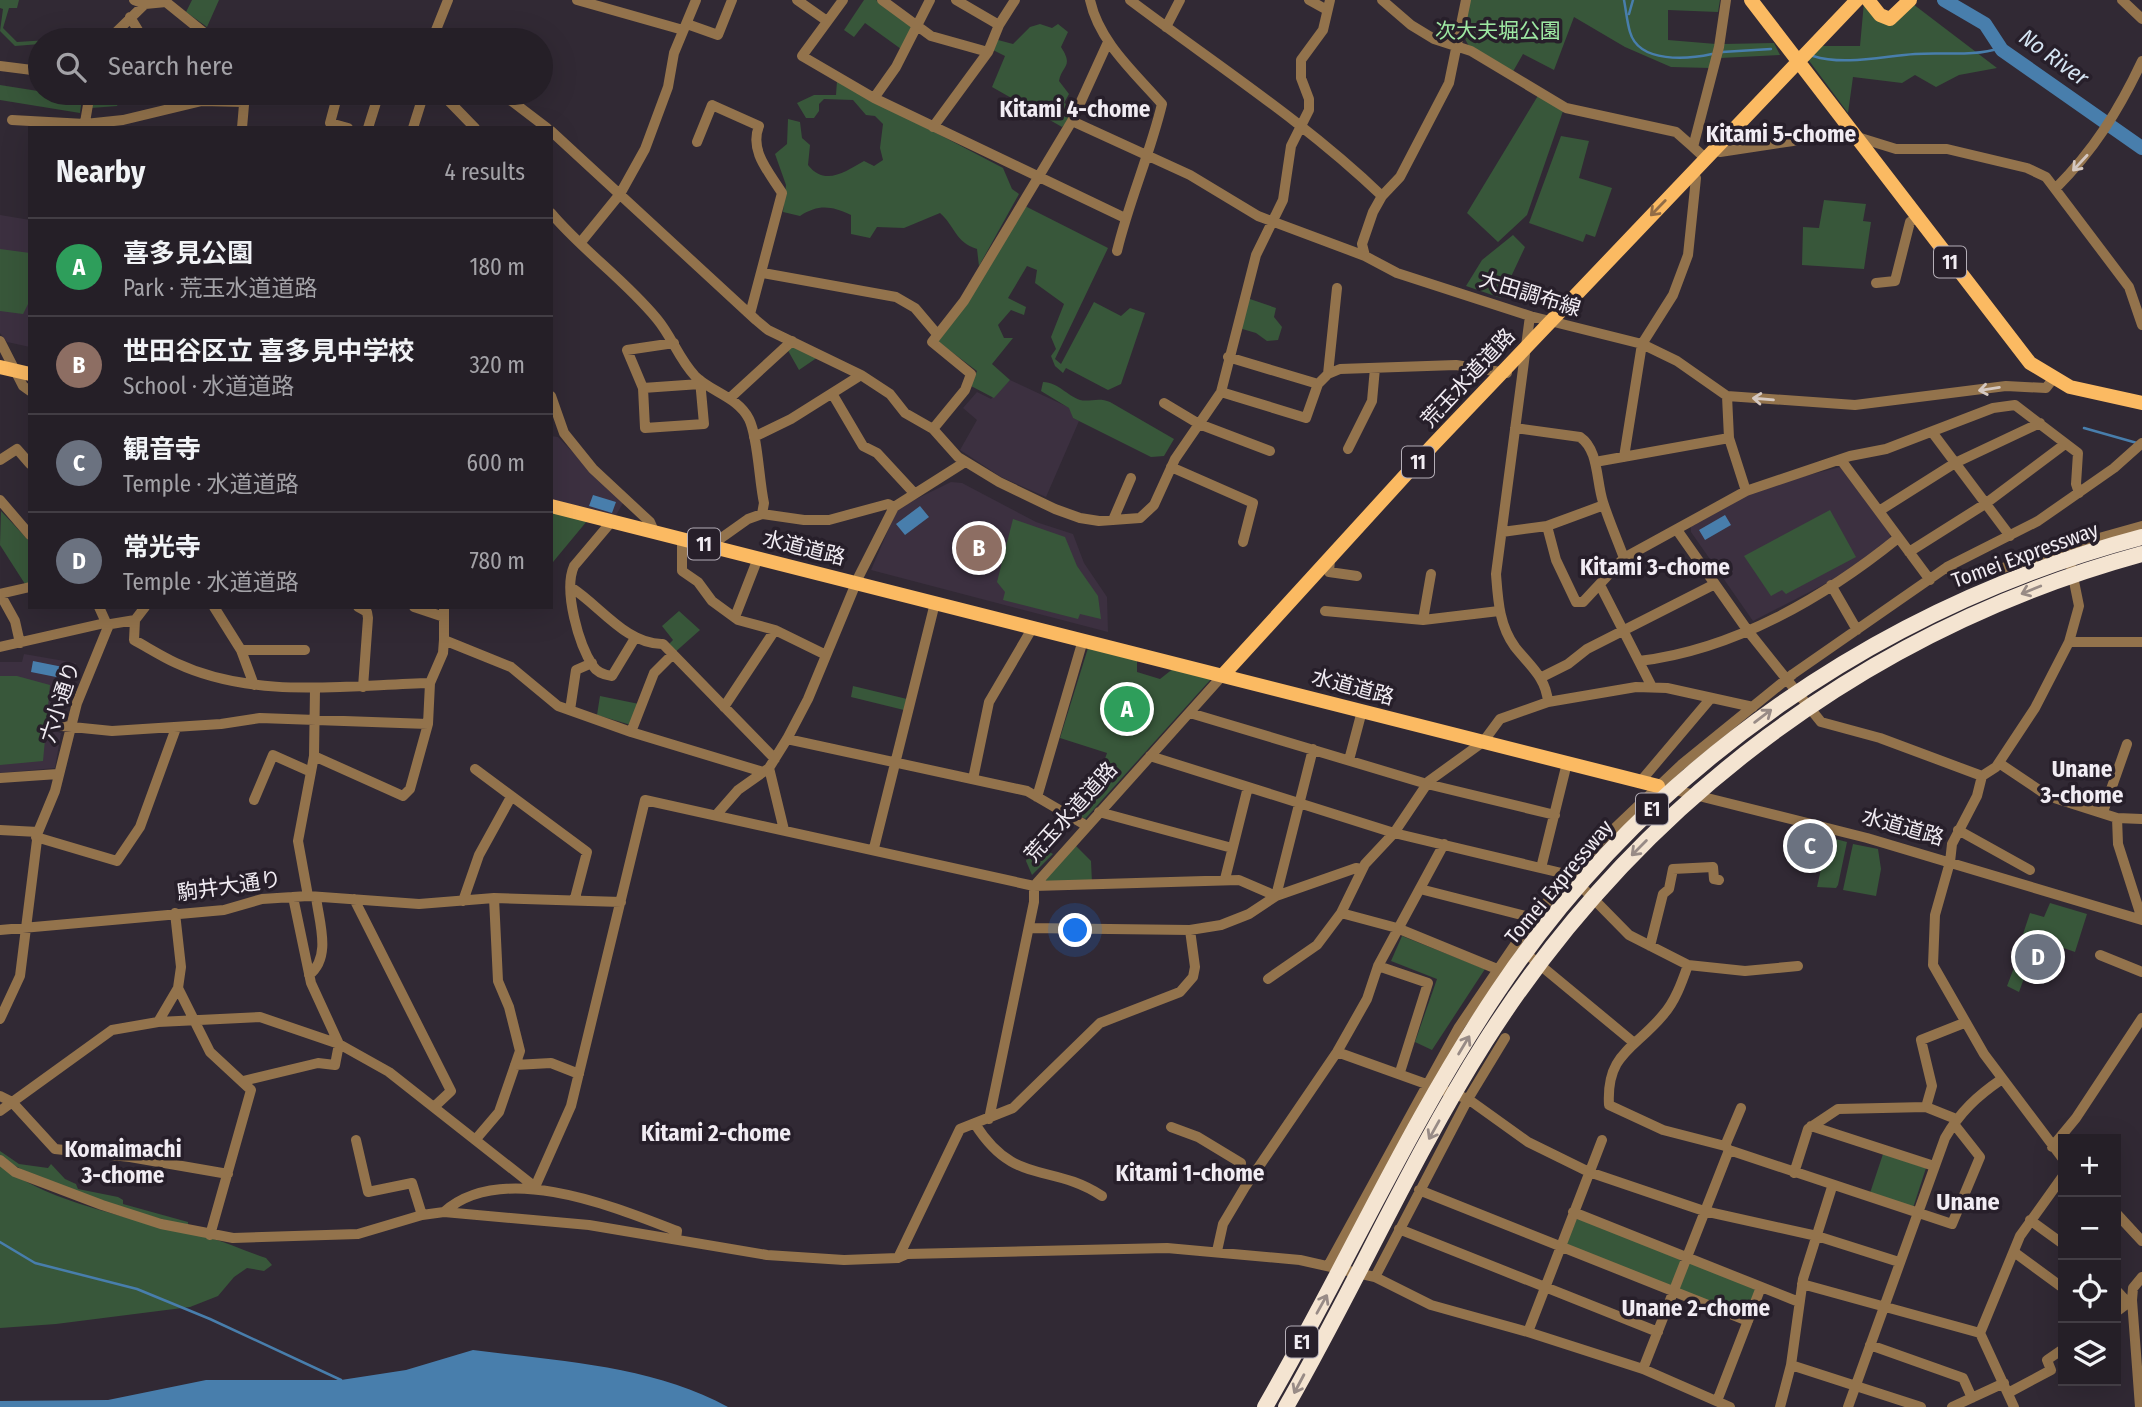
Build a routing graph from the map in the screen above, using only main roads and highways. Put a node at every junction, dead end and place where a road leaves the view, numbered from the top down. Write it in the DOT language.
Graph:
graph roads {
  1 [pos="1751,0"];
  2 [pos="1857,0"];
  3 [pos="1868,0"];
  4 [pos="1910,1"];
  5 [pos="1798,63"];
  6 [pos="7,369"];
  7 [pos="28,374"];
  8 [pos="2142,403"];
  9 [pos="553,507"];
  10 [pos="2142,537"];
  11 [pos="2142,554"];
  12 [pos="1223,676"];
  13 [pos="1658,786"];
  14 [pos="1265,1407"];
  15 [pos="1286,1407"];
  1 -- 5 [label="main road, 11"];
  2 -- 5 [label="main road, 荒玉水道道路"];
  3 -- 4 [label="main road"];
  5 -- 8 [label="main road, 11"];
  5 -- 12 [label="main road, 荒玉水道道路 / 11, one-way"];
  6 -- 7 [label="main road"];
  9 -- 12 [label="main road, 水道道路 / 11"];
  14 -- 10 [label="highway, Tomei Expressway / E1, one-way"];
  11 -- 15 [label="highway, Tomei Expressway / E1, one-way"];
  12 -- 13 [label="main road, 水道道路 / 11"];
}
